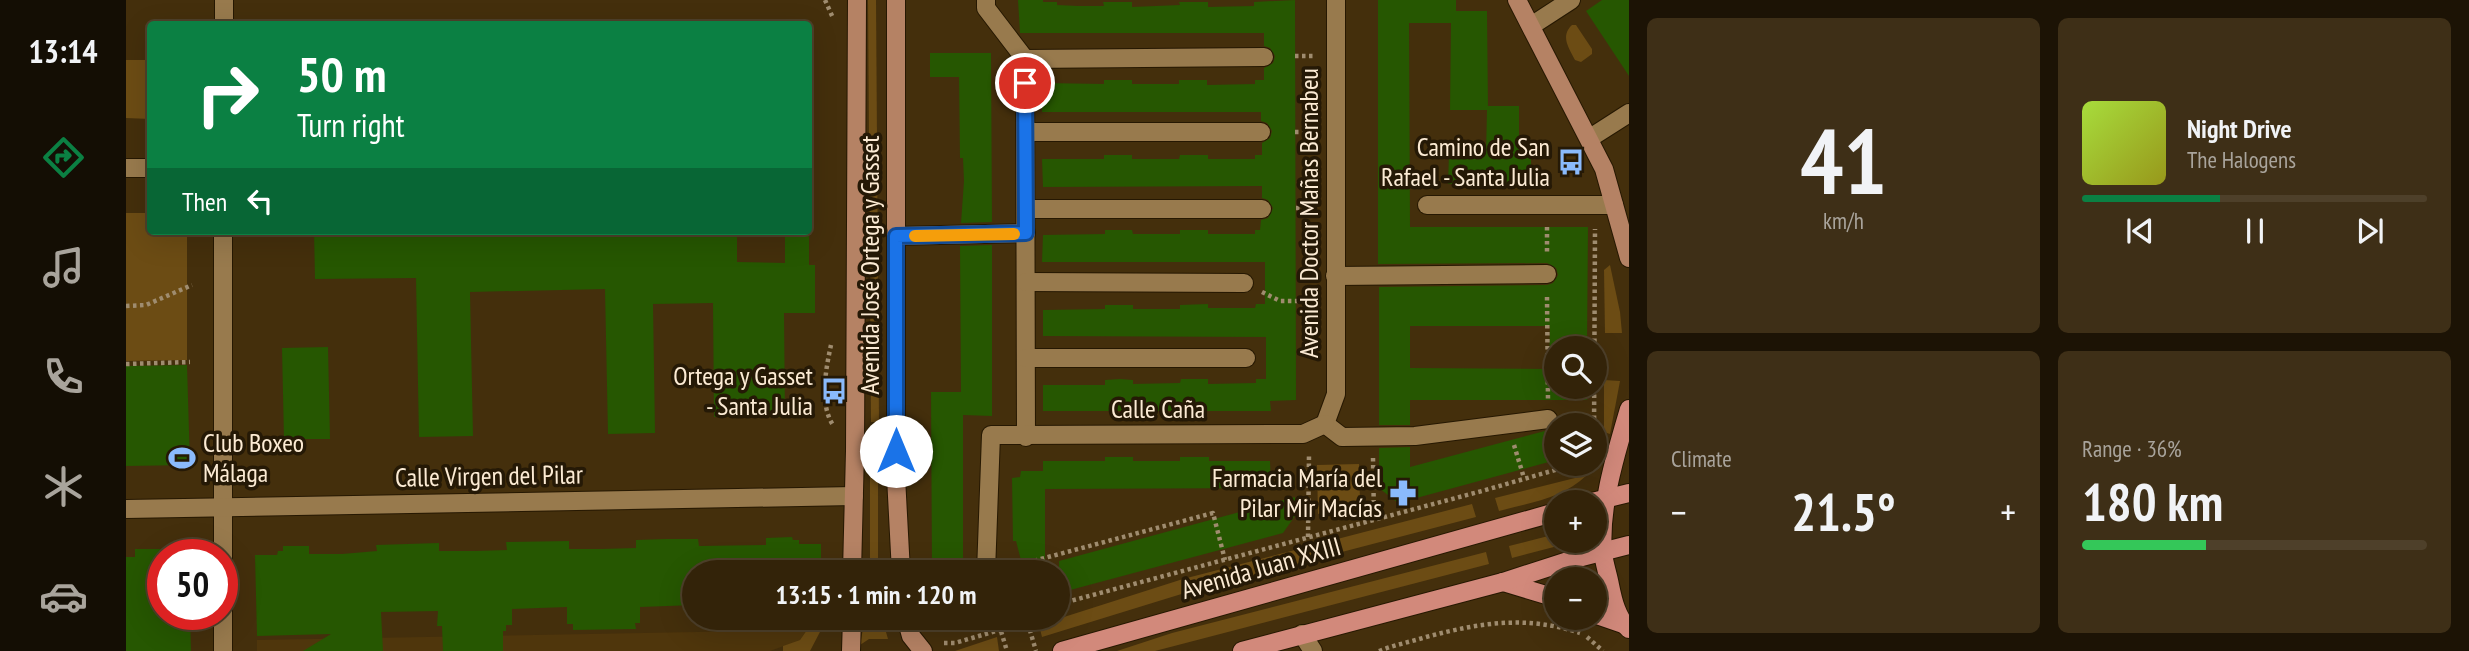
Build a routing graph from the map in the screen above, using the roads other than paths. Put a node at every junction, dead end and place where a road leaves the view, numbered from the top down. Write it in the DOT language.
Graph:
graph roads {
  1 [pos="224,0"];
  2 [pos="857,0"];
  3 [pos="896,0"];
  4 [pos="986,0"];
  5 [pos="1336,0"];
  6 [pos="1517,0"];
  7 [pos="1571,0"];
  8 [pos="224,21"];
  9 [pos="1531,26"];
  10 [pos="1264,57"];
  11 [pos="1025,59"];
  12 [pos="1629,113"];
  13 [pos="1026,132"];
  14 [pos="1261,132"];
  15 [pos="1590,138"];
  16 [pos="126,168"];
  17 [pos="147,169"];
  18 [pos="1427,205"];
  19 [pos="1614,205"];
  20 [pos="1026,209"];
  21 [pos="1262,209"];
  22 [pos="1026,233"];
  23 [pos="223,235"];
  24 [pos="896,236"];
  25 [pos="1629,258"];
  26 [pos="1547,274"];
  27 [pos="1335,276"];
  28 [pos="1026,282"];
  29 [pos="1244,283"];
  30 [pos="1026,358"];
  31 [pos="1246,358"];
  32 [pos="1629,409"];
  33 [pos="1544,420"];
  34 [pos="1325,425"];
  35 [pos="1026,437"];
  36 [pos="1603,490"];
  37 [pos="1629,493"];
  38 [pos="854,496"];
  39 [pos="1607,498"];
  40 [pos="223,507"];
  41 [pos="126,509"];
  42 [pos="1544,515"];
  43 [pos="1629,545"];
  44 [pos="1607,551"];
  45 [pos="1600,553"];
  46 [pos="1603,553"];
  47 [pos="852,560"];
  48 [pos="900,560"];
  49 [pos="995,560"];
  50 [pos="1503,582"];
  51 [pos="1544,594"];
  52 [pos="1607,619"];
  53 [pos="1626,626"];
  54 [pos="852,630"];
  55 [pos="909,630"];
  56 [pos="1302,634"];
  57 [pos="223,651"];
  58 [pos="851,651"];
  59 [pos="923,651"];
  60 [pos="1062,651"];
  61 [pos="1242,651"];
  62 [pos="1312,651"];
  1 -- 8 [label="street"];
  2 -- 38 [label="main road, Avenida José Ortega y Gasset"];
  3 -- 24 [label="main road, Avenida José Ortega y Gasset"];
  4 -- 11 [label="street"];
  5 -- 27 [label="street, Avenida Doctor Mañas Bernabeu"];
  6 -- 9 [label="main road"];
  7 -- 9 [label="street"];
  9 -- 15 [label="main road"];
  10 -- 11 [label="street"];
  11 -- 13 [label="street"];
  12 -- 15 [label="street"];
  13 -- 14 [label="street"];
  13 -- 20 [label="street"];
  15 -- 19 [label="main road"];
  16 -- 17 [label="street"];
  18 -- 19 [label="street"];
  19 -- 25 [label="main road"];
  20 -- 21 [label="street"];
  20 -- 22 [label="street"];
  22 -- 24 [label="street"];
  22 -- 28 [label="street"];
  23 -- 40 [label="street"];
  24 -- 48 [label="main road, Avenida José Ortega y Gasset"];
  26 -- 27 [label="street"];
  27 -- 34 [label="street, Avenida Doctor Mañas Bernabeu"];
  28 -- 29 [label="street"];
  28 -- 30 [label="street"];
  30 -- 31 [label="street"];
  30 -- 35 [label="street"];
  32 -- 36 [label="main road"];
  33 -- 34 [label="street"];
  34 -- 35 [label="street, Calle Caña"];
  35 -- 49 [label="street, Calle Caña"];
  37 -- 39 [label="main road"];
  38 -- 40 [label="street, Calle Virgen del Pilar"];
  38 -- 47 [label="main road, Avenida José Ortega y Gasset"];
  40 -- 41 [label="street, Calle Virgen del Pilar"];
  40 -- 57 [label="street"];
  42 -- 60 [label="main road, Avenida Juan XXIII"];
  43 -- 44 [label="main road"];
  45 -- 50 [label="main road"];
  46 -- 53 [label="main road"];
  50 -- 51 [label="main road"];
  50 -- 56 [label="main road"];
  52 -- 53 [label="main road"];
  54 -- 58 [label="main road"];
  55 -- 59 [label="main road"];
  56 -- 61 [label="main road"];
  56 -- 62 [label="street"];
}
